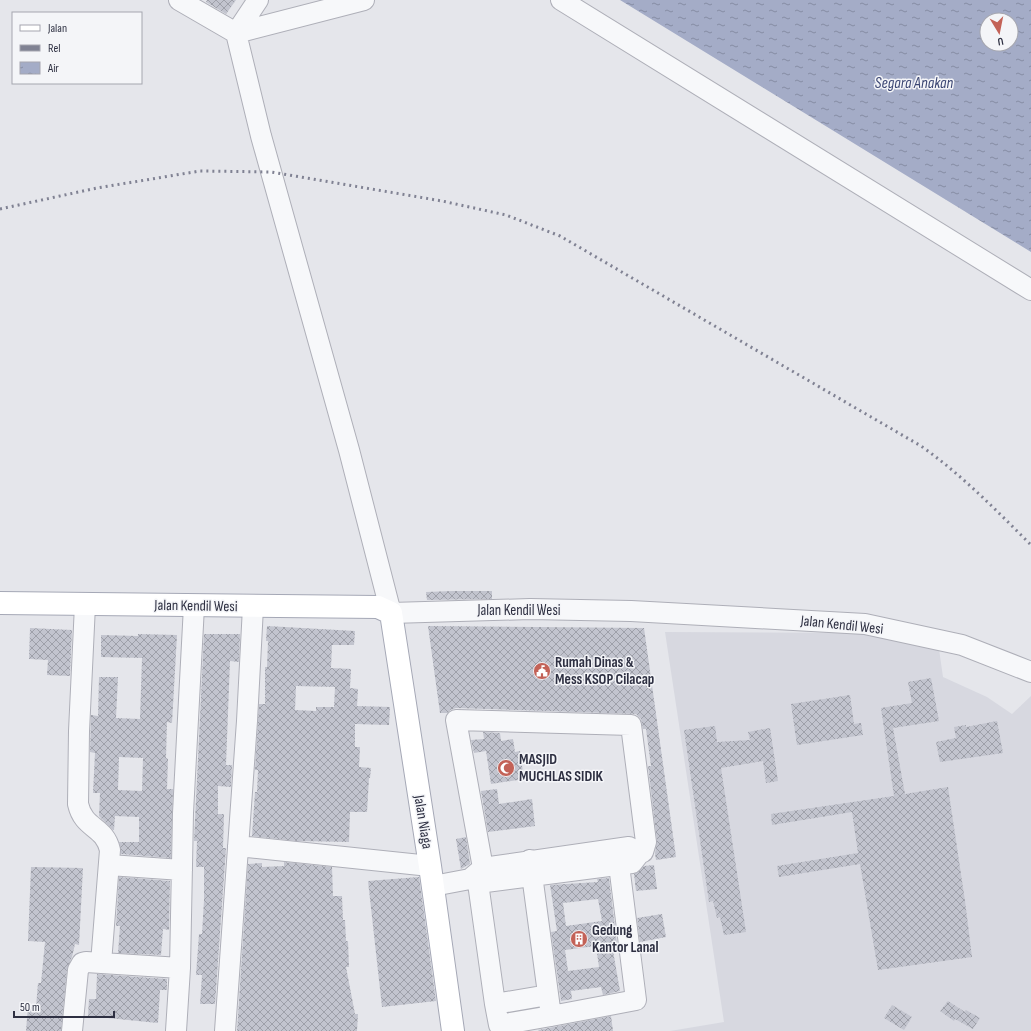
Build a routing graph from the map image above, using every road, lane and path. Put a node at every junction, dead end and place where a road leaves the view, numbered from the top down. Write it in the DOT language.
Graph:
graph roads {
  1 [pos="179,0"];
  2 [pos="258,0"];
  3 [pos="364,0"];
  4 [pos="561,0"];
  5 [pos="236,33"];
  6 [pos="1031,290"];
  7 [pos="0,603"];
  8 [pos="85,605"];
  9 [pos="194,606"];
  10 [pos="252,607"];
  11 [pos="391,613"];
  12 [pos="1031,672"];
  13 [pos="238,846"];
  14 [pos="639,854"];
  15 [pos="109,865"];
  16 [pos="619,865"];
  17 [pos="532,868"];
  18 [pos="182,870"];
  19 [pos="432,876"];
  20 [pos="477,877"];
  21 [pos="101,963"];
  22 [pos="180,968"];
  23 [pos="548,995"];
  24 [pos="495,1004"];
  25 [pos="551,1016"];
  26 [pos="72,1031"];
  27 [pos="176,1031"];
  28 [pos="225,1031"];
  29 [pos="453,1031"];
  1 -- 5 [label="street"];
  2 -- 5 [label="street"];
  3 -- 5 [label="street"];
  4 -- 6 [label="street"];
  5 -- 11 [label="street"];
  7 -- 8 [label="main road, Jalan Kendil Wesi"];
  8 -- 9 [label="main road, Jalan Kendil Wesi"];
  8 -- 15 [label="street"];
  9 -- 10 [label="main road, Jalan Kendil Wesi"];
  9 -- 18 [label="street"];
  10 -- 11 [label="main road, Jalan Kendil Wesi"];
  10 -- 13 [label="street"];
  11 -- 12 [label="street, Jalan Kendil Wesi"];
  11 -- 19 [label="main road, Jalan Niaga"];
  13 -- 19 [label="street"];
  13 -- 28 [label="street"];
  14 -- 16 [label="street"];
  14 -- 17 [label="street"];
  14 -- 20 [label="street"];
  15 -- 18 [label="street"];
  15 -- 21 [label="street"];
  16 -- 17 [label="street"];
  16 -- 25 [label="street"];
  17 -- 20 [label="street"];
  17 -- 23 [label="street"];
  18 -- 22 [label="street"];
  19 -- 20 [label="street"];
  19 -- 29 [label="main road, Jalan Niaga"];
  20 -- 24 [label="street"];
  21 -- 22 [label="street"];
  21 -- 26 [label="street"];
  22 -- 27 [label="street"];
  23 -- 24 [label="street"];
  23 -- 25 [label="street"];
  24 -- 25 [label="street"];
}
